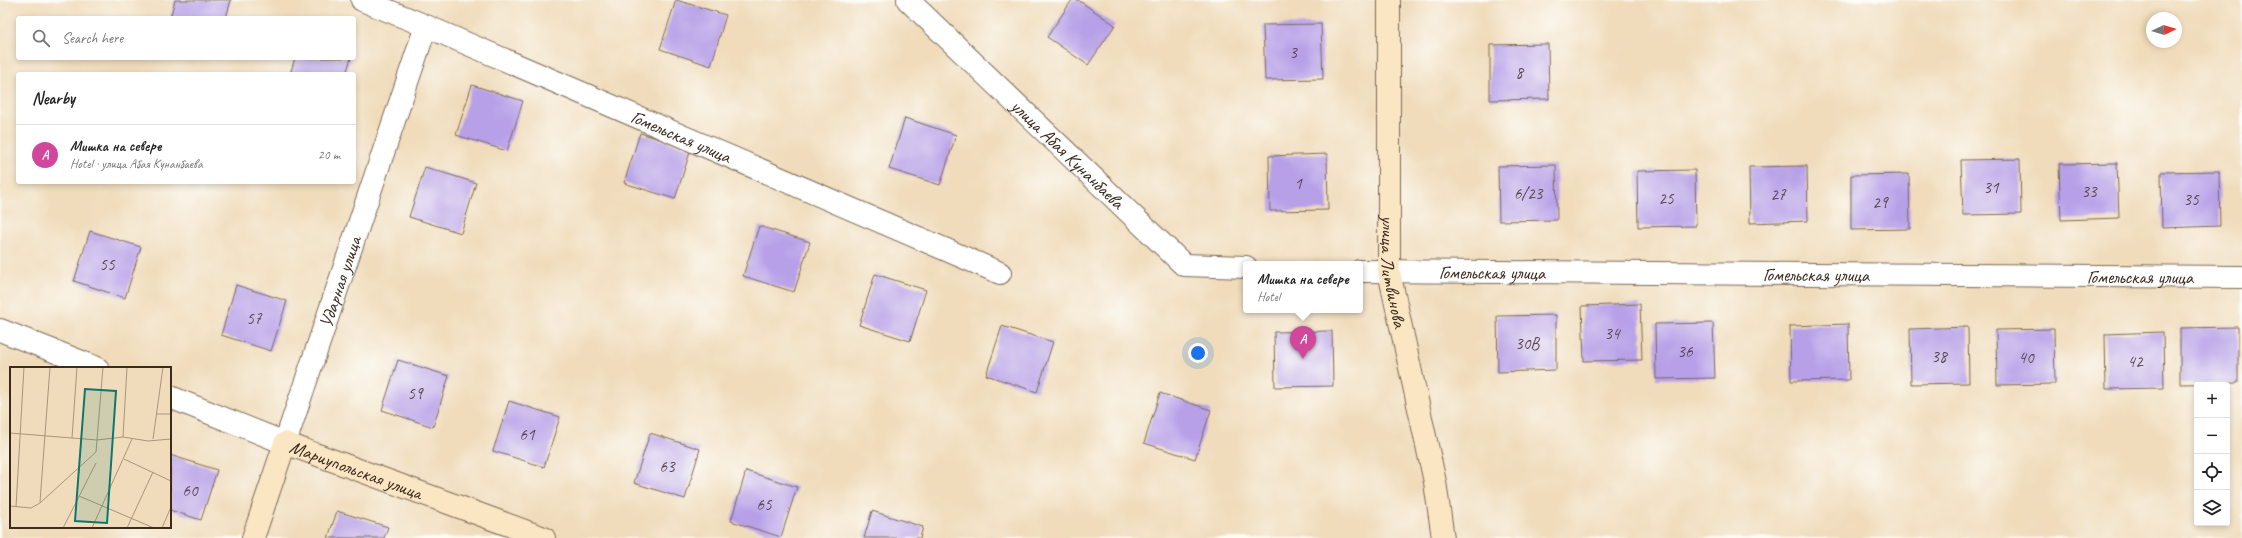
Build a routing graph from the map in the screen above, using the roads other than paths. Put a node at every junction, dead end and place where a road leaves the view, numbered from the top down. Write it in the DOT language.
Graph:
graph roads {
  1 [pos="362,0"];
  2 [pos="908,0"];
  3 [pos="1389,0"];
  4 [pos="426,26"];
  5 [pos="1243,267"];
  6 [pos="1363,271"];
  7 [pos="1389,272"];
  8 [pos="1000,273"];
  9 [pos="2242,277"];
  10 [pos="0,330"];
  11 [pos="94,367"];
  12 [pos="171,397"];
  13 [pos="285,443"];
  14 [pos="253,538"];
  15 [pos="544,538"];
  16 [pos="1443,538"];
  1 -- 4 [label="street, Гомельская улица"];
  2 -- 5 [label="street, улица Абая Кунанбаева"];
  3 -- 7 [label="street, улица Литвинова"];
  4 -- 8 [label="street, Гомельская улица"];
  4 -- 13 [label="street, Ударная улица"];
  6 -- 7 [label="street"];
  7 -- 9 [label="street, Гомельская улица"];
  7 -- 16 [label="street, улица Литвинова"];
  10 -- 11 [label="street"];
  12 -- 13 [label="street, Мариупольская улица"];
  13 -- 14 [label="street, Ударная улица"];
  13 -- 15 [label="street, Мариупольская улица"];
}
